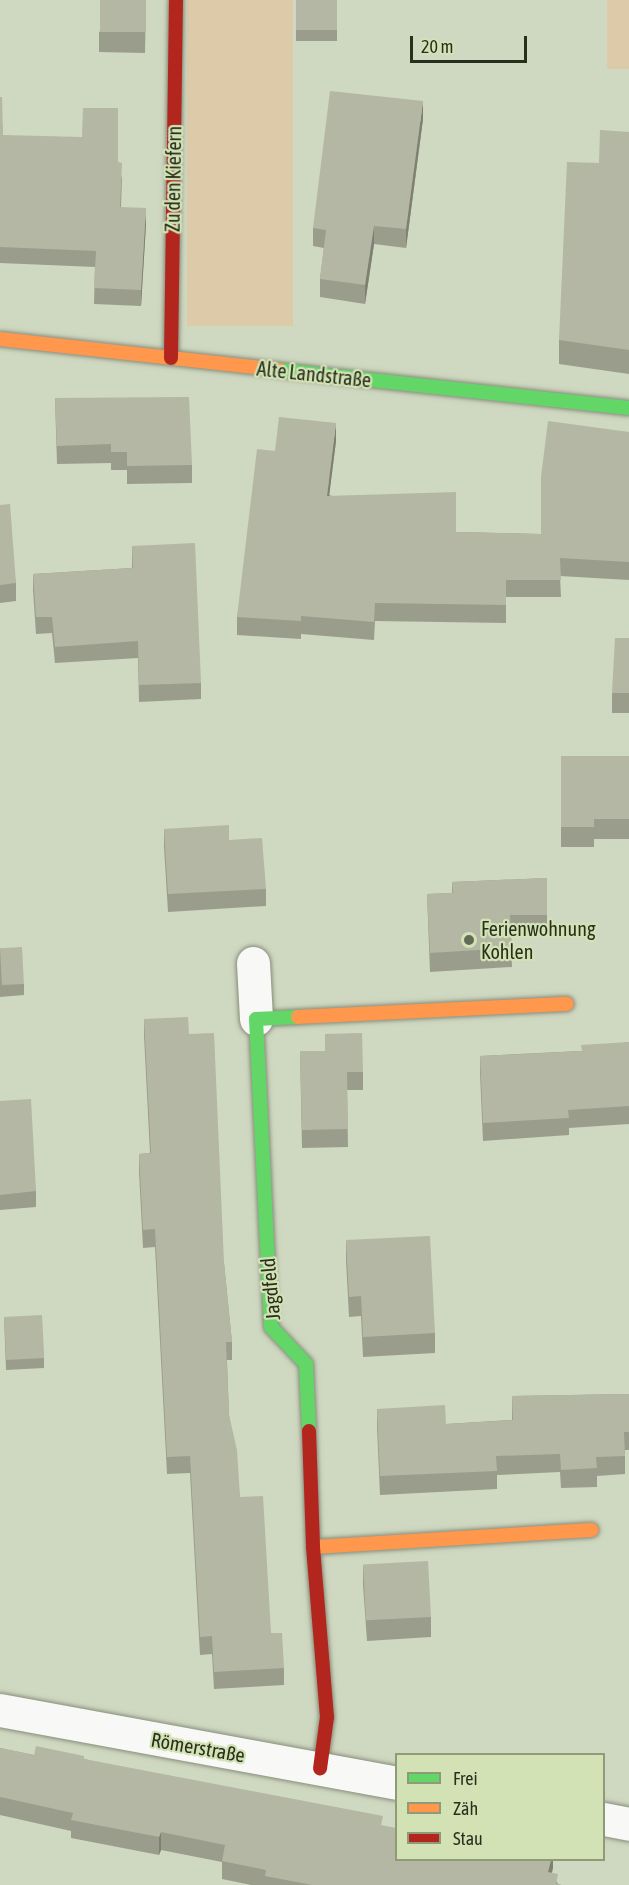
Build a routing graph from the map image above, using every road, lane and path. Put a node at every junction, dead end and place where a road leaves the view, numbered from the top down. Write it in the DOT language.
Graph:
graph roads {
  1 [pos="176,0"];
  2 [pos="0,339"];
  3 [pos="171,358"];
  4 [pos="629,408"];
  5 [pos="253,963"];
  6 [pos="567,1004"];
  7 [pos="256,1019"];
  8 [pos="591,1530"];
  9 [pos="313,1547"];
  10 [pos="0,1710"];
  11 [pos="320,1770"];
  12 [pos="395,1783"];
  13 [pos="605,1819"];
  14 [pos="629,1824"];
  1 -- 3 [label="street, Zu den Kiefern"];
  2 -- 3 [label="street, Alte Landstraße"];
  3 -- 4 [label="street, Alte Landstraße"];
  5 -- 7 [label="street, Jagdfeld"];
  6 -- 7 [label="street"];
  7 -- 9 [label="street, Jagdfeld"];
  8 -- 9 [label="street"];
  9 -- 11 [label="street, Jagdfeld"];
  10 -- 11 [label="street, Römerstraße"];
  11 -- 12 [label="street, Römerstraße"];
  13 -- 14 [label="street"];
}
